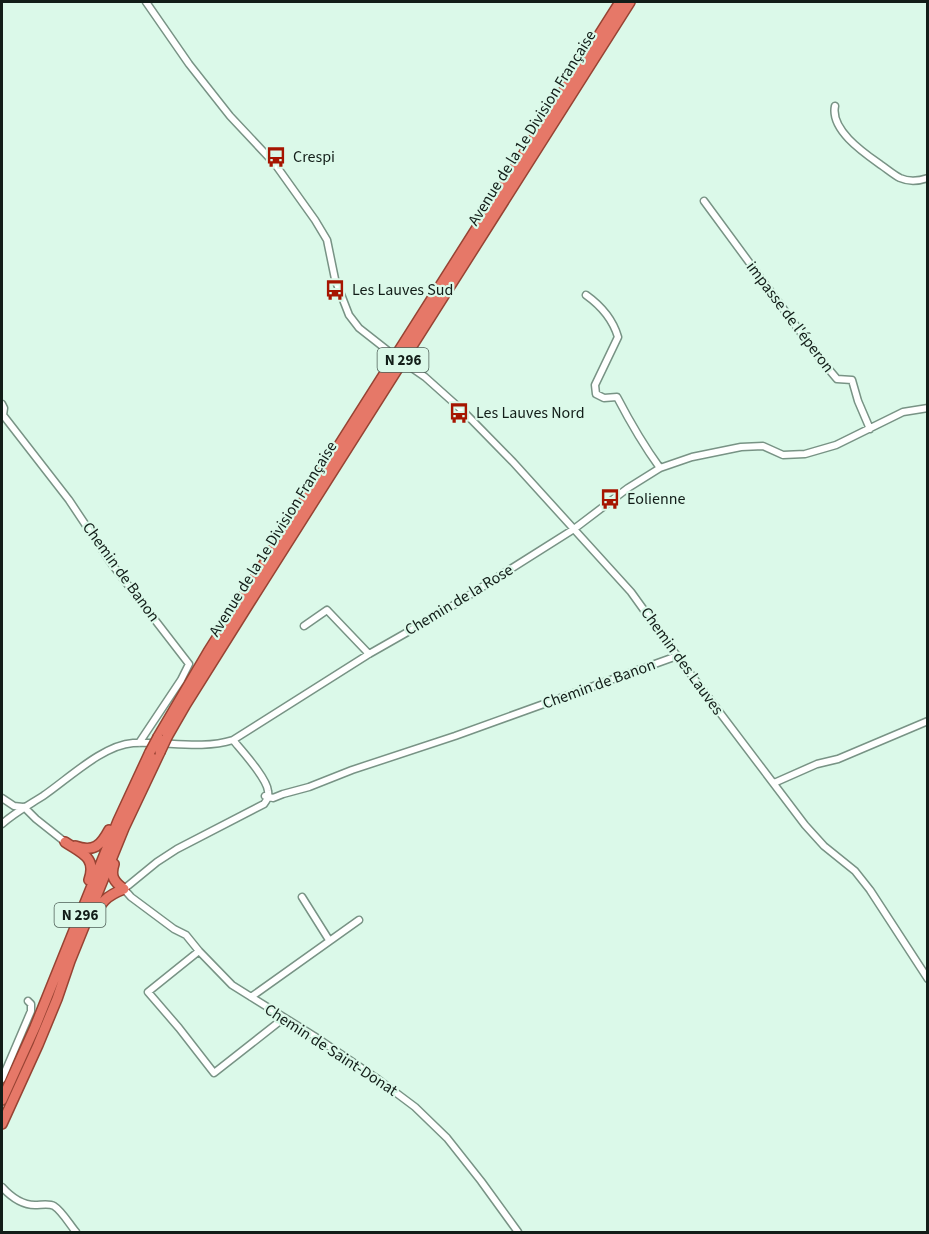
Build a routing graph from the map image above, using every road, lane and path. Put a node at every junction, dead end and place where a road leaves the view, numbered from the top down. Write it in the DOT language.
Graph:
graph roads {
  1 [pos="146,2"];
  2 [pos="620,2"];
  3 [pos="630,2"];
  4 [pos="835,106"];
  5 [pos="927,178"];
  6 [pos="704,201"];
  7 [pos="586,295"];
  8 [pos="387,350"];
  9 [pos="409,366"];
  10 [pos="2,404"];
  11 [pos="927,408"];
  12 [pos="870,429"];
  13 [pos="660,468"];
  14 [pos="574,529"];
  15 [pos="304,626"];
  16 [pos="369,654"];
  17 [pos="677,656"];
  18 [pos="927,721"];
  19 [pos="165,737"];
  20 [pos="233,740"];
  21 [pos="139,743"];
  22 [pos="158,752"];
  23 [pos="140,773"];
  24 [pos="774,783"];
  25 [pos="267,793"];
  26 [pos="2,798"];
  27 [pos="24,807"];
  28 [pos="2,825"];
  29 [pos="65,842"];
  30 [pos="124,889"];
  31 [pos="302,897"];
  32 [pos="358,920"];
  33 [pos="329,940"];
  34 [pos="199,951"];
  35 [pos="927,979"];
  36 [pos="251,997"];
  37 [pos="57,999"];
  38 [pos="28,1001"];
  39 [pos="40,1014"];
  40 [pos="284,1018"];
  41 [pos="2,1079"];
  42 [pos="2,1100"];
  43 [pos="2,1124"];
  44 [pos="2,1187"];
  45 [pos="76,1233"];
  46 [pos="518,1233"];
  1 -- 8 [label="street"];
  2 -- 19 [label="highway, Avenue de la 1e Division Française / N 296"];
  3 -- 19 [label="highway, Avenue de la 1e Division Française / N 296"];
  4 -- 5 [label="street"];
  6 -- 12 [label="street, impasse de l'éperon"];
  7 -- 13 [label="street"];
  9 -- 14 [label="street, Chemin des Lauves"];
  10 -- 21 [label="street, Chemin de Banon"];
  11 -- 12 [label="street, Chemin de la Rose"];
  12 -- 13 [label="street, Chemin de la Rose"];
  13 -- 14 [label="street, Chemin de la Rose"];
  14 -- 16 [label="street, Chemin de la Rose"];
  14 -- 17 [label="street, Chemin des Lauves"];
  15 -- 16 [label="street"];
  16 -- 20 [label="street, Chemin de la Rose"];
  17 -- 24 [label="street, Chemin des Lauves"];
  17 -- 25 [label="street, Chemin de Banon"];
  18 -- 24 [label="street"];
  19 -- 22 [label="highway, Avenue de la 1e Division Française / N 296, bridge"];
  20 -- 21 [label="street, Chemin de la Rose"];
  20 -- 25 [label="street"];
  21 -- 27 [label="street, Chemin de la Rose"];
  22 -- 23 [label="highway, Avenue de la 1e Division Française / N 296"];
  22 -- 30 [label="highway"];
  22 -- 37 [label="highway, Avenue de la 1e Division Française / N 296"];
  23 -- 29 [label="highway"];
  23 -- 39 [label="highway, Avenue de la 1e Division Française / N 296"];
  24 -- 35 [label="street, Chemin des Lauves"];
  25 -- 30 [label="street"];
  26 -- 27 [label="street"];
  27 -- 28 [label="street, Chemin de la Rose"];
  27 -- 29 [label="street"];
  29 -- 39 [label="highway"];
  30 -- 34 [label="street, Chemin de Saint-Donat"];
  30 -- 37 [label="highway"];
  31 -- 33 [label="street"];
  32 -- 33 [label="street"];
  33 -- 36 [label="street"];
  34 -- 36 [label="street, Chemin de Saint-Donat"];
  34 -- 40 [label="street"];
  36 -- 40 [label="street, Chemin de Saint-Donat"];
  37 -- 43 [label="highway, Avenue de la 1e Division Française / N 296"];
  38 -- 41 [label="street"];
  39 -- 42 [label="highway, Avenue de la 1e Division Française / N 296"];
  40 -- 46 [label="street, Chemin de Saint-Donat"];
  44 -- 45 [label="street"];
}
